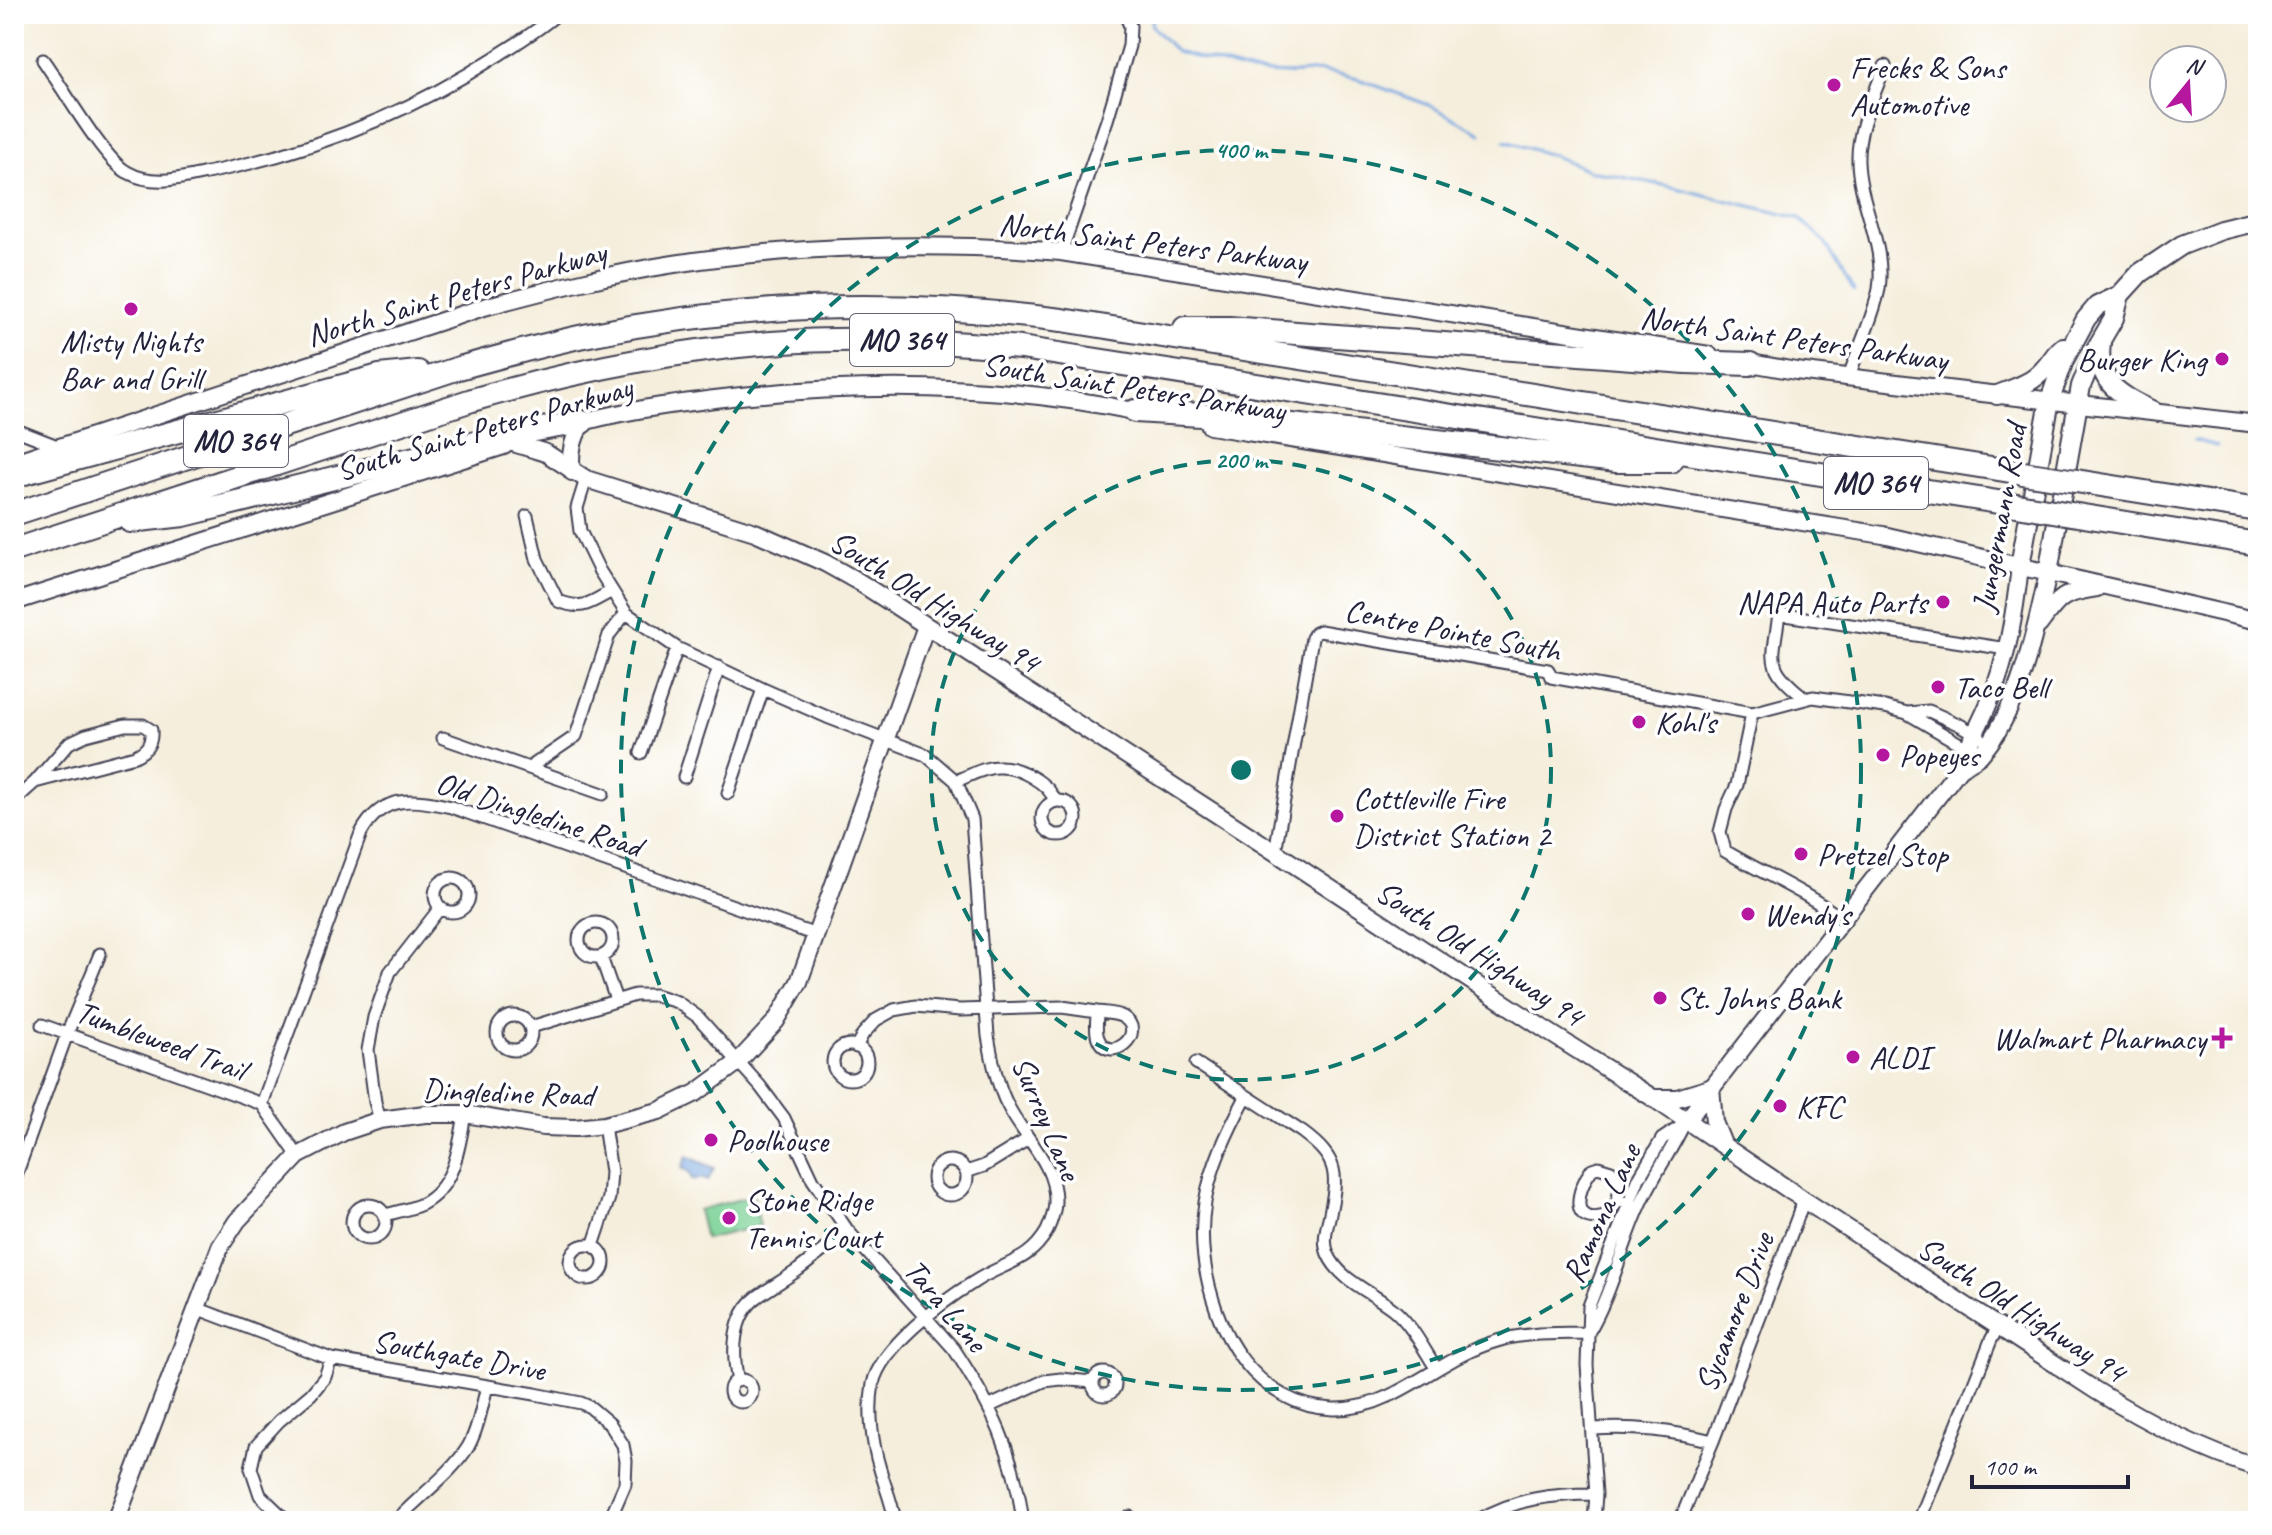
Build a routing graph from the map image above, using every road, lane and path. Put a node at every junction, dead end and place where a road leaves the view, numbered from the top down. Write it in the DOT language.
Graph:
graph roads {
  1 [pos="557,14"];
  2 [pos="1125,14"];
  3 [pos="43,60"];
  4 [pos="1885,66"];
  5 [pos="2258,221"];
  6 [pos="1061,252"];
  7 [pos="2120,295"];
  8 [pos="1119,328"];
  9 [pos="2103,336"];
  10 [pos="2075,338"];
  11 [pos="1750,364"];
  12 [pos="459,368"];
  13 [pos="1849,377"];
  14 [pos="1997,395"];
  15 [pos="2050,400"];
  16 [pos="2078,403"];
  17 [pos="1135,411"];
  18 [pos="2153,411"];
  19 [pos="582,422"];
  20 [pos="2258,424"];
  21 [pos="14,429"];
  22 [pos="513,443"];
  23 [pos="60,447"];
  24 [pos="1735,461"];
  25 [pos="14,462"];
  26 [pos="579,475"];
  27 [pos="14,476"];
  28 [pos="2258,507"];
  29 [pos="14,514"];
  30 [pos="527,516"];
  31 [pos="86,526"];
  32 [pos="2229,539"];
  33 [pos="2258,544"];
  34 [pos="14,550"];
  35 [pos="2258,551"];
  36 [pos="2020,566"];
  37 [pos="2048,573"];
  38 [pos="2105,587"];
  39 [pos="612,591"];
  40 [pos="14,602"];
  41 [pos="626,613"];
  42 [pos="2258,621"];
  43 [pos="926,626"];
  44 [pos="2036,629"];
  45 [pos="677,648"];
  46 [pos="2007,649"];
  47 [pos="719,667"];
  48 [pos="763,689"];
  49 [pos="1805,698"];
  50 [pos="1752,713"];
  51 [pos="443,738"];
  52 [pos="884,740"];
  53 [pos="1977,745"];
  54 [pos="641,753"];
  55 [pos="529,768"];
  56 [pos="684,777"];
  57 [pos="956,781"];
  58 [pos="35,782"];
  59 [pos="728,793"];
  60 [pos="603,794"];
  61 [pos="14,801"];
  62 [pos="1055,801"];
  63 [pos="1275,852"];
  64 [pos="440,908"];
  65 [pos="1842,919"];
  66 [pos="816,935"];
  67 [pos="100,954"];
  68 [pos="601,957"];
  69 [pos="616,1000"];
  70 [pos="986,1010"];
  71 [pos="1097,1012"];
  72 [pos="42,1025"];
  73 [pos="531,1027"];
  74 [pos="67,1034"];
  75 [pos="856,1047"];
  76 [pos="737,1063"];
  77 [pos="1196,1063"];
  78 [pos="1711,1087"];
  79 [pos="1246,1097"];
  80 [pos="1653,1098"];
  81 [pos="262,1104"];
  82 [pos="465,1114"];
  83 [pos="380,1120"];
  84 [pos="1685,1122"];
  85 [pos="604,1125"];
  86 [pos="1028,1139"];
  87 [pos="1723,1145"];
  88 [pos="298,1156"];
  89 [pos="966,1172"];
  90 [pos="14,1181"];
  91 [pos="1804,1200"];
  92 [pos="1628,1204"];
  93 [pos="385,1215"];
  94 [pos="848,1231"];
  95 [pos="593,1246"];
  96 [pos="1599,1275"];
  97 [pos="1612,1280"];
  98 [pos="196,1308"];
  99 [pos="926,1318"];
  100 [pos="1998,1327"];
  101 [pos="1588,1333"];
  102 [pos="331,1359"];
  103 [pos="1436,1368"];
  104 [pos="738,1381"];
  105 [pos="1092,1382"];
  106 [pos="487,1386"];
  107 [pos="990,1406"];
  108 [pos="1593,1429"];
  109 [pos="1713,1441"];
  110 [pos="2258,1468"];
  111 [pos="1596,1494"];
  112 [pos="116,1521"];
  113 [pos="287,1521"];
  114 [pos="396,1521"];
  115 [pos="609,1521"];
  116 [pos="895,1521"];
  117 [pos="1023,1521"];
  118 [pos="1119,1521"];
  119 [pos="1137,1521"];
  120 [pos="1477,1521"];
  121 [pos="1594,1521"];
  122 [pos="1680,1521"];
  123 [pos="1919,1521"];
  1 -- 3 [label="street"];
  2 -- 6 [label="street"];
  4 -- 13 [label="street"];
  5 -- 7 [label="main road, Jungermann Road"];
  6 -- 11 [label="main road, North Saint Peters Parkway"];
  6 -- 23 [label="main road, North Saint Peters Parkway"];
  7 -- 9 [label="main road, Jungermann Road"];
  7 -- 10 [label="main road, Jungermann Road"];
  8 -- 11 [label="highway"];
  8 -- 12 [label="highway, MO 364"];
  8 -- 28 [label="highway, MO 364, bridge"];
  9 -- 16 [label="main road, Jungermann Road"];
  9 -- 18 [label="main road"];
  10 -- 14 [label="main road"];
  10 -- 15 [label="main road, Jungermann Road"];
  11 -- 13 [label="main road, North Saint Peters Parkway"];
  12 -- 27 [label="highway"];
  12 -- 29 [label="highway, MO 364"];
  13 -- 14 [label="main road, North Saint Peters Parkway"];
  14 -- 15 [label="main road, North Saint Peters Parkway"];
  15 -- 16 [label="main road, North Saint Peters Parkway"];
  15 -- 36 [label="main road, Jungermann Road"];
  16 -- 18 [label="main road, North Saint Peters Parkway"];
  16 -- 37 [label="main road, Jungermann Road"];
  17 -- 19 [label="main road, South Saint Peters Parkway"];
  17 -- 24 [label="highway"];
  17 -- 36 [label="main road, South Saint Peters Parkway"];
  18 -- 20 [label="main road, North Saint Peters Parkway"];
  19 -- 22 [label="main road, South Saint Peters Parkway"];
  19 -- 26 [label="main road"];
  19 -- 31 [label="highway"];
  21 -- 23 [label="street"];
  22 -- 26 [label="main road, South Old Highway 94"];
  22 -- 40 [label="main road, South Saint Peters Parkway"];
  23 -- 25 [label="main road, North Saint Peters Parkway"];
  24 -- 31 [label="highway, MO 364"];
  24 -- 32 [label="highway, MO 364, bridge"];
  26 -- 39 [label="street"];
  26 -- 43 [label="main road, South Old Highway 94"];
  30 -- 39 [label="street"];
  31 -- 34 [label="highway, MO 364"];
  32 -- 33 [label="highway, MO 364"];
  32 -- 35 [label="highway"];
  36 -- 37 [label="main road, South Saint Peters Parkway"];
  36 -- 46 [label="main road, Jungermann Road"];
  37 -- 38 [label="main road, South Saint Peters Parkway"];
  37 -- 44 [label="main road, Jungermann Road"];
  38 -- 42 [label="main road, South Saint Peters Parkway"];
  38 -- 44 [label="main road"];
  39 -- 41 [label="street"];
  41 -- 45 [label="street"];
  41 -- 55 [label="street"];
  43 -- 52 [label="main road, Dingledine Road"];
  43 -- 63 [label="main road, South Old Highway 94"];
  44 -- 53 [label="main road, Jungermann Road"];
  45 -- 47 [label="street"];
  45 -- 54 [label="street"];
  46 -- 49 [label="street"];
  46 -- 53 [label="main road, Jungermann Road"];
  47 -- 48 [label="street"];
  47 -- 56 [label="street"];
  48 -- 52 [label="street"];
  48 -- 59 [label="street"];
  49 -- 50 [label="street, Centre Pointe South"];
  49 -- 53 [label="street, Centre Pointe South"];
  50 -- 63 [label="street, Centre Pointe South"];
  50 -- 65 [label="street"];
  51 -- 55 [label="street"];
  52 -- 57 [label="street"];
  52 -- 66 [label="main road, Dingledine Road"];
  53 -- 65 [label="main road, Jungermann Road"];
  55 -- 60 [label="street"];
  57 -- 62 [label="street"];
  57 -- 70 [label="street, Surrey Lane"];
  58 -- 58 [label="street"];
  58 -- 61 [label="street"];
  63 -- 80 [label="main road, South Old Highway 94"];
  64 -- 83 [label="street"];
  65 -- 78 [label="main road, Jungermann Road"];
  66 -- 76 [label="main road, Dingledine Road"];
  66 -- 81 [label="street, Old Dingledine Road"];
  67 -- 74 [label="street"];
  68 -- 69 [label="street"];
  69 -- 73 [label="street, Tara Lane"];
  69 -- 76 [label="street, Tara Lane"];
  70 -- 71 [label="street"];
  70 -- 75 [label="street"];
  70 -- 86 [label="street, Surrey Lane"];
  72 -- 74 [label="street, Tumbleweed Trail"];
  74 -- 81 [label="street, Tumbleweed Trail"];
  74 -- 90 [label="street"];
  76 -- 85 [label="main road, Dingledine Road"];
  76 -- 94 [label="street, Tara Lane"];
  77 -- 79 [label="street"];
  78 -- 80 [label="main road"];
  78 -- 84 [label="main road, Jungermann Road"];
  78 -- 87 [label="main road"];
  79 -- 103 [label="street"];
  79 -- 103 [label="street"];
  80 -- 84 [label="main road, South Old Highway 94"];
  81 -- 88 [label="street"];
  82 -- 83 [label="main road, Dingledine Road"];
  82 -- 85 [label="main road, Dingledine Road"];
  82 -- 93 [label="street"];
  83 -- 88 [label="main road, Dingledine Road"];
  84 -- 87 [label="main road, South Old Highway 94"];
  84 -- 92 [label="street, Ramona Lane"];
  85 -- 95 [label="street"];
  86 -- 89 [label="street"];
  86 -- 99 [label="street, Surrey Lane"];
  87 -- 91 [label="main road, South Old Highway 94"];
  88 -- 98 [label="main road, Dingledine Road"];
  91 -- 100 [label="main road, South Old Highway 94"];
  91 -- 109 [label="street, Sycamore Drive"];
  92 -- 92 [label="street"];
  92 -- 96 [label="street, Ramona Lane"];
  92 -- 97 [label="street, Ramona Lane"];
  94 -- 99 [label="street, Tara Lane"];
  94 -- 104 [label="street"];
  96 -- 97 [label="street"];
  96 -- 101 [label="street, Ramona Lane"];
  97 -- 101 [label="street, Ramona Lane"];
  98 -- 102 [label="street, Southgate Drive"];
  98 -- 112 [label="main road, Dingledine Road"];
  99 -- 107 [label="street, Tara Lane"];
  99 -- 116 [label="street, Surrey Lane"];
  100 -- 110 [label="main road, South Old Highway 94"];
  100 -- 123 [label="street"];
  101 -- 103 [label="street"];
  101 -- 108 [label="street, Ramona Lane"];
  102 -- 106 [label="street, Southgate Drive"];
  102 -- 113 [label="street"];
  105 -- 107 [label="street"];
  106 -- 114 [label="street"];
  106 -- 115 [label="street, Southgate Drive"];
  107 -- 117 [label="street, Tara Lane"];
  108 -- 109 [label="street"];
  108 -- 111 [label="street, Ramona Lane"];
  109 -- 122 [label="street, Sycamore Drive"];
  111 -- 120 [label="street"];
  111 -- 121 [label="street, Ramona Lane"];
  118 -- 119 [label="street"];
}
